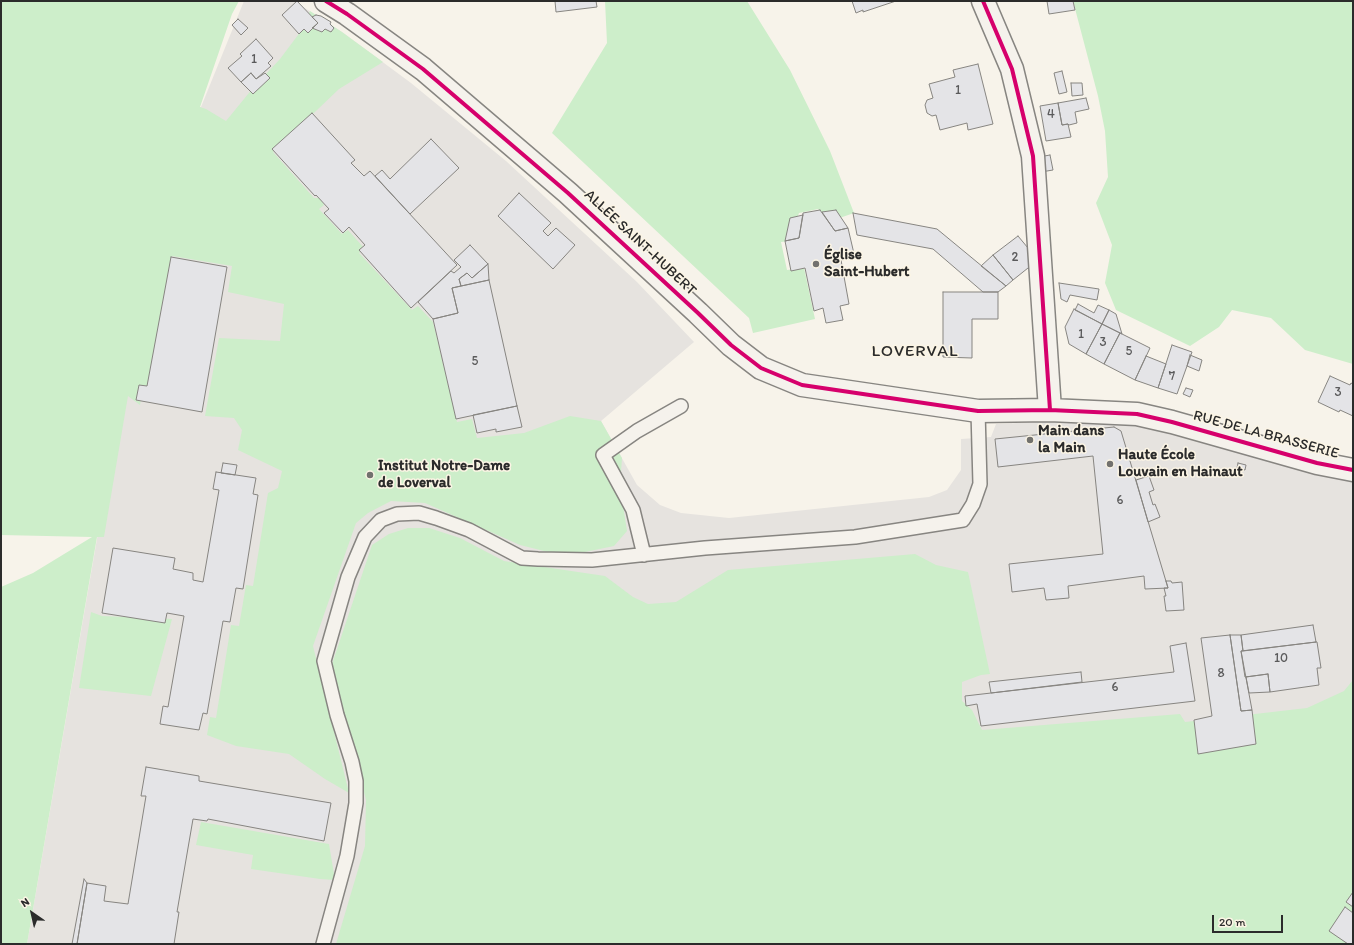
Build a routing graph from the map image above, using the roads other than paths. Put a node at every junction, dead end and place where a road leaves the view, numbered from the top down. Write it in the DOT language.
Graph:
graph roads {
  1 [pos="326,1"];
  2 [pos="982,1"];
  3 [pos="681,406"];
  4 [pos="1050,410"];
  5 [pos="978,411"];
  6 [pos="1353,470"];
  7 [pos="644,555"];
  8 [pos="323,944"];
  1 -- 5 [label="street, ALLÉE SAINT-HUBERT"];
  2 -- 4 [label="street"];
  3 -- 7 [label="lane"];
  4 -- 5 [label="street, ALLÉE SAINT-HUBERT"];
  4 -- 6 [label="street, RUE DE LA BRASSERIE"];
  5 -- 7 [label="lane"];
  7 -- 8 [label="lane"];
}
